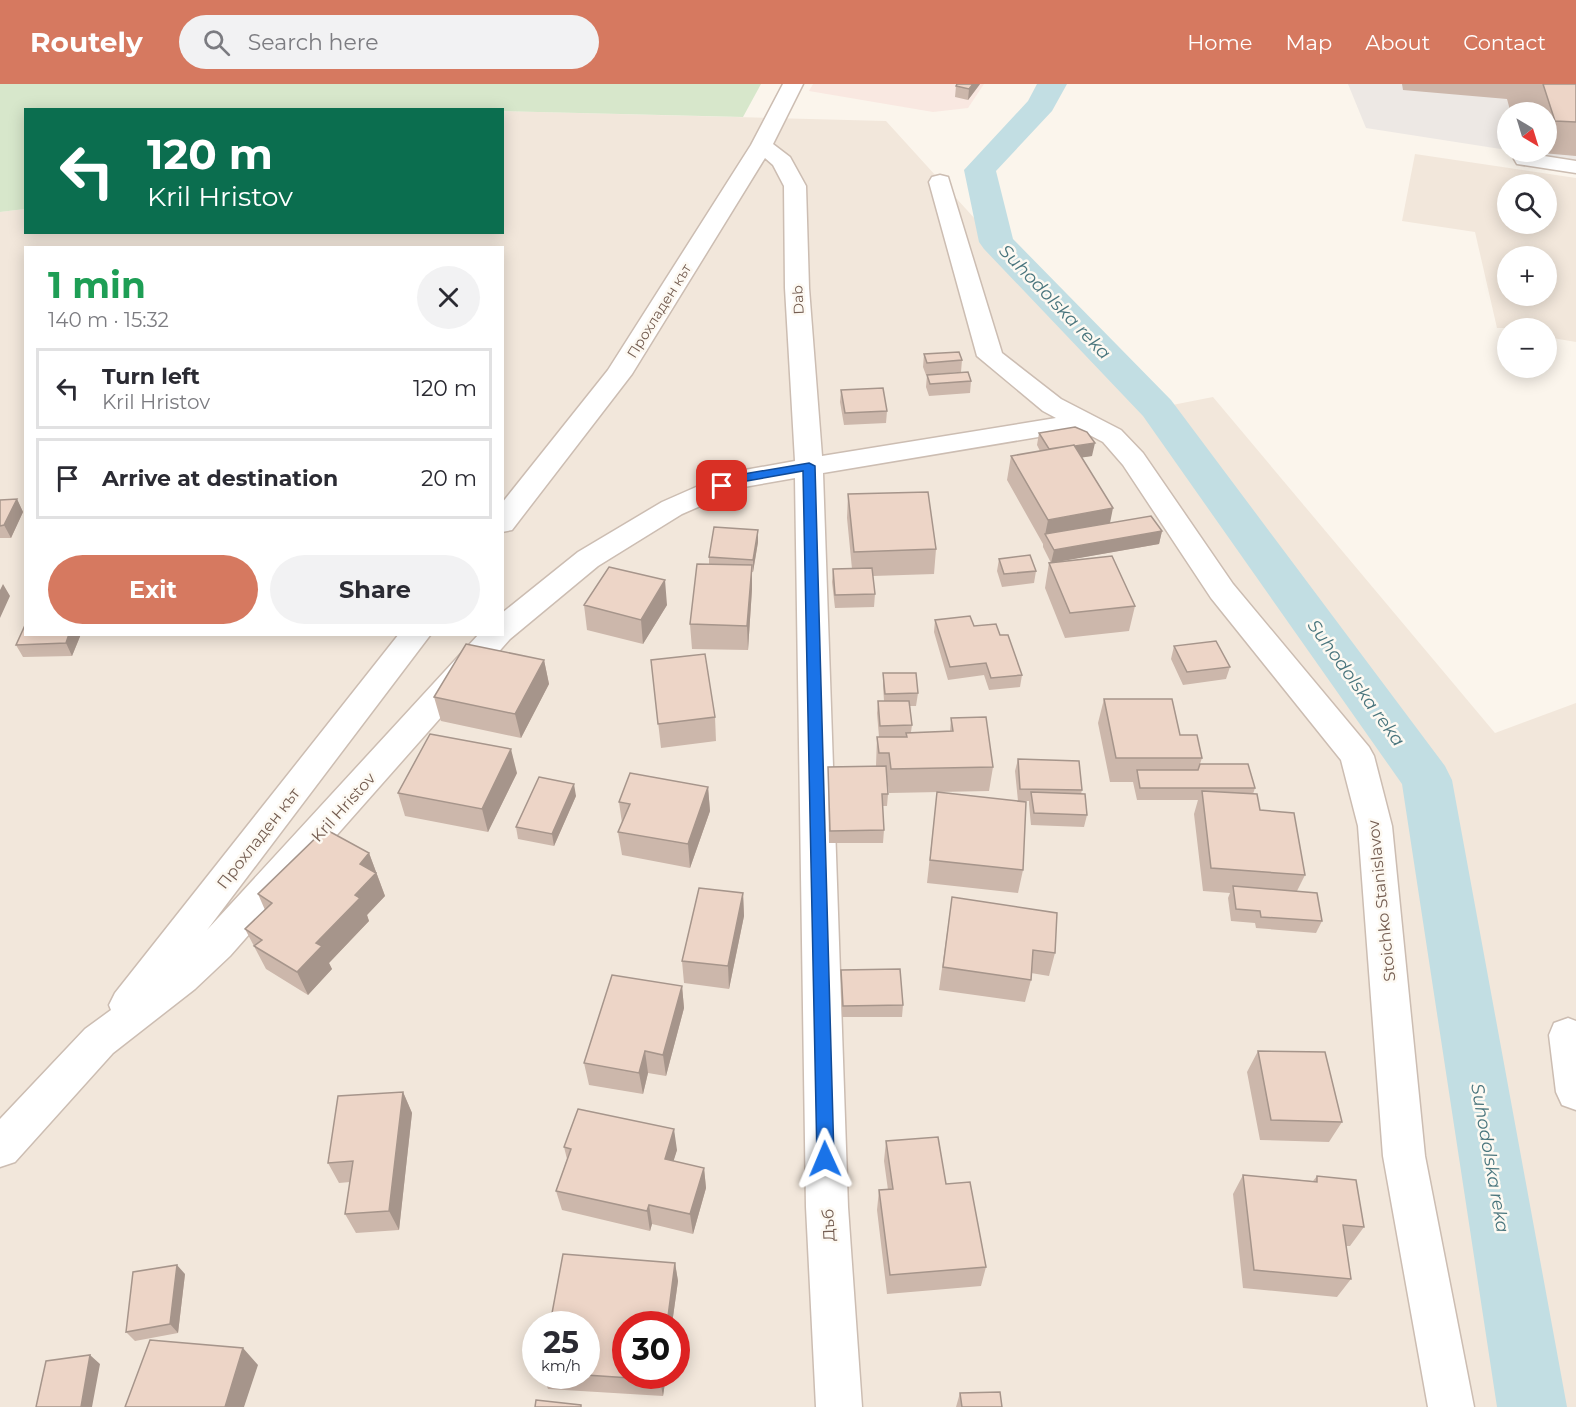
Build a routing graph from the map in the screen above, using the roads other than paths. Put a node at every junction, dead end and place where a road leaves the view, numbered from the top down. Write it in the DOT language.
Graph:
graph roads {
  1 [pos="793,84"];
  2 [pos="762,145"];
  3 [pos="1544,162"];
  4 [pos="1576,167"];
  5 [pos="940,182"];
  6 [pos="1084,421"];
  7 [pos="809,466"];
  8 [pos="504,520"];
  9 [pos="504,628"];
  10 [pos="414,636"];
  11 [pos="495,636"];
  12 [pos="1568,1035"];
  13 [pos="99,1041"];
  14 [pos="1576,1092"];
  15 [pos="0,1149"];
  16 [pos="839,1407"];
  17 [pos="1451,1407"];
  1 -- 2 [label="street, Прохладен кът"];
  2 -- 7 [label="street, Dab"];
  2 -- 8 [label="street, Прохладен кът"];
  3 -- 4 [label="street"];
  5 -- 6 [label="street, Stoichko Stanislavov"];
  6 -- 7 [label="street"];
  6 -- 17 [label="street, Stoichko Stanislavov"];
  7 -- 9 [label="street"];
  7 -- 16 [label="street, Дъб"];
  10 -- 13 [label="street, Прохладен кът"];
  11 -- 13 [label="street, Kril Hristov"];
  12 -- 14 [label="street"];
  13 -- 15 [label="street"];
}
